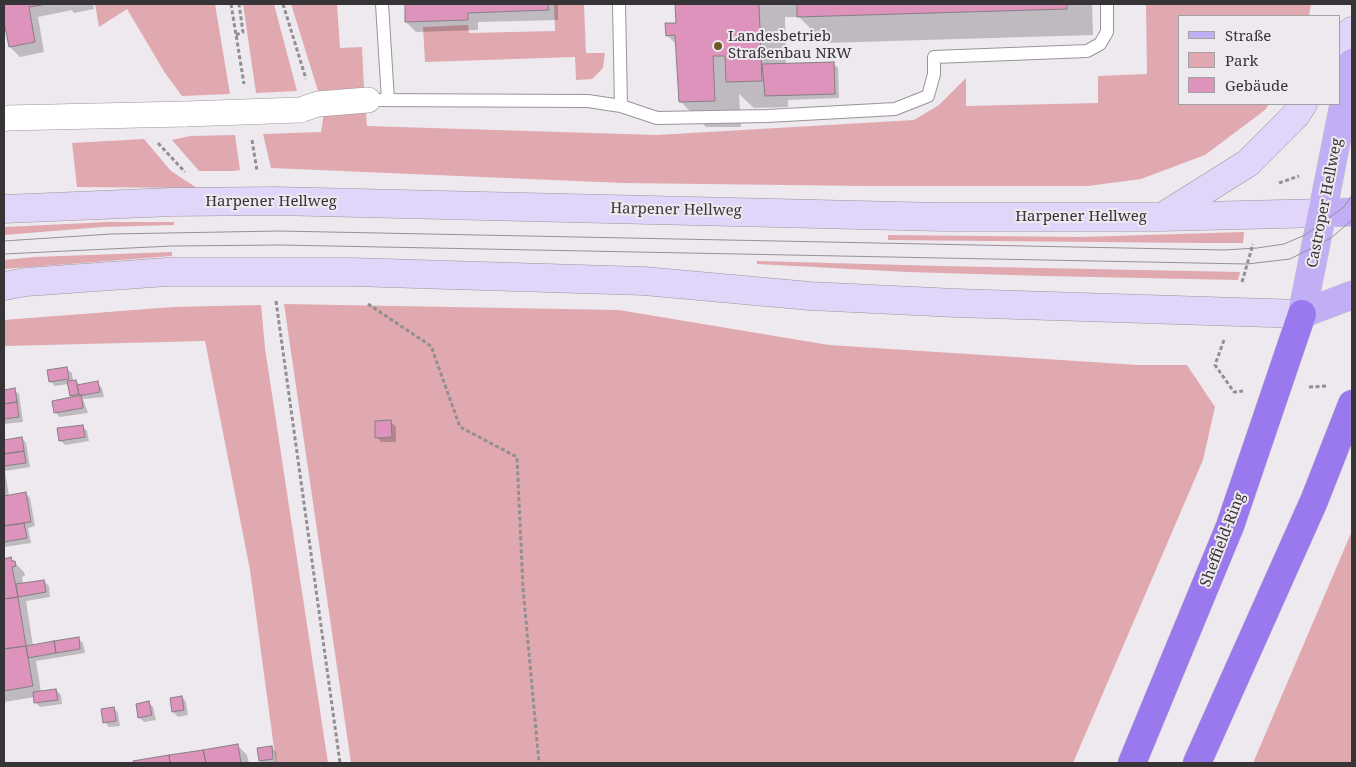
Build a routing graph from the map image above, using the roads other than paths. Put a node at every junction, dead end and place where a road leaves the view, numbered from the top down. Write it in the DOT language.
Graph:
graph roads {
  1 [pos="382,4"];
  2 [pos="619,4"];
  3 [pos="1107,4"];
  4 [pos="1352,31"];
  5 [pos="1341,48"];
  6 [pos="1352,63"];
  7 [pos="378,100"];
  8 [pos="1302,105"];
  9 [pos="621,106"];
  10 [pos="4,120"];
  11 [pos="9,204"];
  12 [pos="1352,212"];
  13 [pos="1323,213"];
  14 [pos="1161,217"];
  15 [pos="4,286"];
  16 [pos="1352,295"];
  17 [pos="1302,314"];
  18 [pos="1352,314"];
  19 [pos="1352,404"];
  20 [pos="1132,763"];
  21 [pos="1197,763"];
  1 -- 7 [label="lane"];
  2 -- 9 [label="lane"];
  3 -- 9 [label="lane"];
  4 -- 5 [label="main road"];
  6 -- 13 [label="main road, Castroper Hellweg"];
  7 -- 9 [label="lane"];
  7 -- 10 [label="street, bridge"];
  8 -- 14 [label="main road"];
  11 -- 14 [label="main road, Harpener Hellweg"];
  12 -- 13 [label="main road, Harpener Hellweg"];
  13 -- 14 [label="main road, Harpener Hellweg"];
  13 -- 17 [label="main road, Castroper Hellweg"];
  15 -- 17 [label="main road"];
  16 -- 17 [label="main road"];
  17 -- 18 [label="main road"];
  17 -- 20 [label="highway, Sheffield-Ring"];
  19 -- 21 [label="highway"];
}
